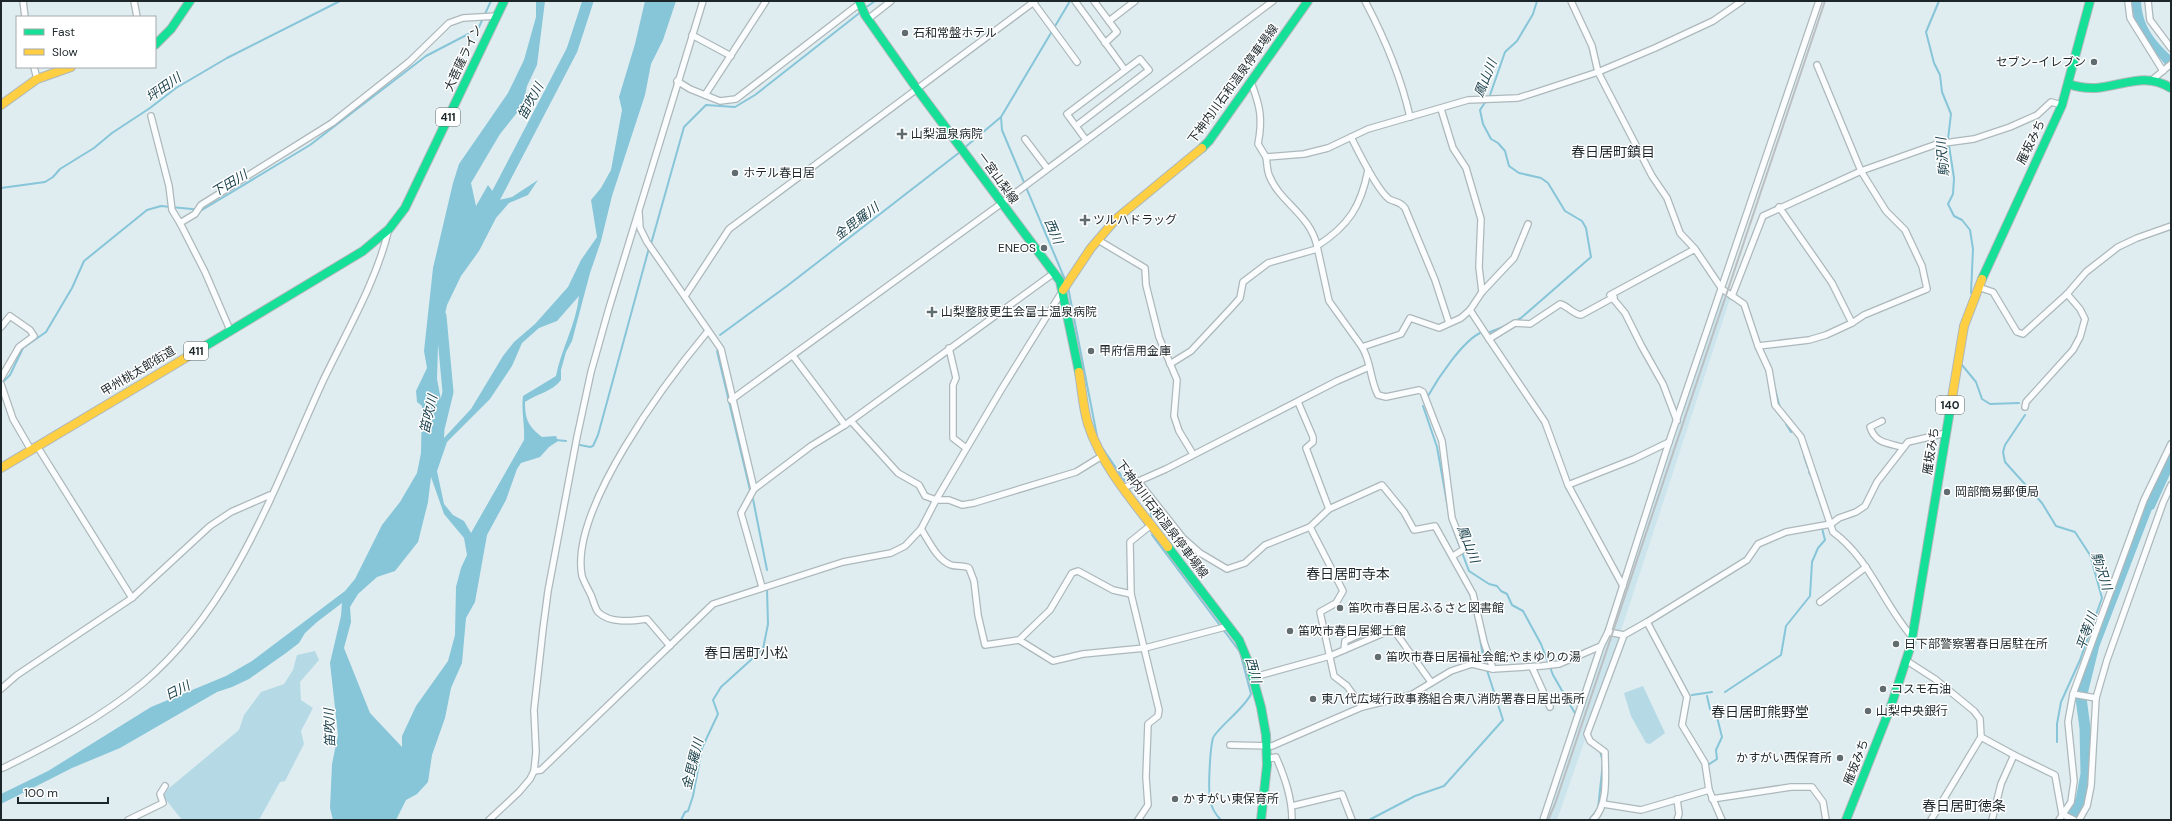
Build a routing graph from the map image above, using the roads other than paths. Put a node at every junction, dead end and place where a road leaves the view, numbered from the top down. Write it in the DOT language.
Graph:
graph roads {
  1 [pos="23,1"];
  2 [pos="134,1"];
  3 [pos="190,1"];
  4 [pos="504,1"];
  5 [pos="703,1"];
  6 [pos="766,1"];
  7 [pos="891,1"];
  8 [pos="1075,1"];
  9 [pos="1094,1"];
  10 [pos="1135,1"];
  11 [pos="1273,1"];
  12 [pos="1308,1"];
  13 [pos="1365,1"];
  14 [pos="1572,1"];
  15 [pos="1742,1"];
  16 [pos="1819,1"];
  17 [pos="2090,1"];
  18 [pos="2128,1"];
  19 [pos="2148,1"];
  20 [pos="1034,2"];
  21 [pos="863,10"];
  22 [pos="25,16"];
  23 [pos="137,16"];
  24 [pos="493,16"];
  25 [pos="1109,21"];
  26 [pos="692,35"];
  27 [pos="1105,43"];
  28 [pos="156,44"];
  29 [pos="2171,48"];
  30 [pos="731,56"];
  31 [pos="1077,62"];
  32 [pos="2171,64"];
  33 [pos="1817,65"];
  34 [pos="34,68"];
  35 [pos="68,68"];
  36 [pos="1125,70"];
  37 [pos="2164,70"];
  38 [pos="1598,72"];
  39 [pos="38,79"];
  40 [pos="2152,80"];
  41 [pos="677,81"];
  42 [pos="1251,82"];
  43 [pos="2069,84"];
  44 [pos="2171,88"];
  45 [pos="917,89"];
  46 [pos="705,96"];
  47 [pos="1,105"];
  48 [pos="2062,105"];
  49 [pos="1441,109"];
  50 [pos="151,116"];
  51 [pos="1410,117"];
  52 [pos="1076,126"];
  53 [pos="1351,137"];
  54 [pos="1025,139"];
  55 [pos="1086,140"];
  56 [pos="1266,157"];
  57 [pos="1047,168"];
  58 [pos="1368,170"];
  59 [pos="1861,171"];
  60 [pos="1002,203"];
  61 [pos="1780,207"];
  62 [pos="639,208"];
  63 [pos="180,223"];
  64 [pos="1528,224"];
  65 [pos="2171,226"];
  66 [pos="388,231"];
  67 [pos="1098,240"];
  68 [pos="1317,247"];
  69 [pos="1695,249"];
  70 [pos="1054,273"];
  71 [pos="1066,286"];
  72 [pos="1978,287"];
  73 [pos="1722,290"];
  74 [pos="1482,292"];
  75 [pos="2067,294"];
  76 [pos="685,296"];
  77 [pos="1732,296"];
  78 [pos="1614,298"];
  79 [pos="1470,310"];
  80 [pos="1449,323"];
  81 [pos="1852,323"];
  82 [pos="1,327"];
  83 [pos="230,330"];
  84 [pos="708,331"];
  85 [pos="1489,339"];
  86 [pos="1758,346"];
  87 [pos="1362,347"];
  88 [pos="949,348"];
  89 [pos="793,356"];
  90 [pos="1170,364"];
  91 [pos="1369,367"];
  92 [pos="1,378"];
  93 [pos="2,386"];
  94 [pos="732,400"];
  95 [pos="1298,402"];
  96 [pos="2024,408"];
  97 [pos="851,421"];
  98 [pos="1677,421"];
  99 [pos="1882,421"];
  100 [pos="845,425"];
  101 [pos="1946,433"];
  102 [pos="1669,442"];
  103 [pos="2171,444"];
  104 [pos="1902,447"];
  105 [pos="34,448"];
  106 [pos="966,448"];
  107 [pos="1193,454"];
  108 [pos="1102,456"];
  109 [pos="1,468"];
  110 [pos="1138,481"];
  111 [pos="1568,485"];
  112 [pos="2171,485"];
  113 [pos="1123,488"];
  114 [pos="754,489"];
  115 [pos="270,495"];
  116 [pos="936,500"];
  117 [pos="1329,509"];
  118 [pos="1831,524"];
  119 [pos="1151,525"];
  120 [pos="1310,527"];
  121 [pos="921,529"];
  122 [pos="1454,555"];
  123 [pos="1866,567"];
  124 [pos="1623,586"];
  125 [pos="762,587"];
  126 [pos="1131,594"];
  127 [pos="132,598"];
  128 [pos="1820,602"];
  129 [pos="1647,622"];
  130 [pos="1228,626"];
  131 [pos="1608,632"];
  132 [pos="1622,635"];
  133 [pos="1913,638"];
  134 [pos="1019,640"];
  135 [pos="670,646"];
  136 [pos="1601,646"];
  137 [pos="1145,648"];
  138 [pos="1330,656"];
  139 [pos="1907,661"];
  140 [pos="1532,666"];
  141 [pos="1493,668"];
  142 [pos="1254,677"];
  143 [pos="1430,682"];
  144 [pos="1,689"];
  145 [pos="2072,694"];
  146 [pos="2096,698"];
  147 [pos="1362,707"];
  148 [pos="1550,707"];
  149 [pos="1981,737"];
  150 [pos="1230,744"];
  151 [pos="1267,746"];
  152 [pos="2014,756"];
  153 [pos="1267,759"];
  154 [pos="3,768"];
  155 [pos="534,771"];
  156 [pos="165,786"];
  157 [pos="1708,790"];
  158 [pos="1677,799"];
  159 [pos="1712,799"];
  160 [pos="1603,804"];
  161 [pos="1292,806"];
  162 [pos="2064,815"];
  163 [pos="128,820"];
  164 [pos="489,820"];
  165 [pos="1138,820"];
  166 [pos="1261,820"];
  167 [pos="1292,820"];
  168 [pos="1352,820"];
  169 [pos="1543,820"];
  170 [pos="1593,820"];
  171 [pos="1677,820"];
  172 [pos="1722,820"];
  173 [pos="1826,820"];
  174 [pos="1846,820"];
  175 [pos="1931,820"];
  176 [pos="1992,820"];
  177 [pos="2059,820"];
  178 [pos="2074,820"];
  179 [pos="2079,820"];
  1 -- 22 [label="street"];
  2 -- 23 [label="street"];
  3 -- 28 [label="main road"];
  4 -- 24 [label="main road, 大菩薩ライン / 411"];
  5 -- 26 [label="street"];
  6 -- 30 [label="street"];
  7 -- 21 [label="street"];
  8 -- 27 [label="street"];
  9 -- 25 [label="street"];
  10 -- 25 [label="street"];
  11 -- 55 [label="street"];
  12 -- 42 [label="main road, 下神内川石和温泉停車場線"];
  13 -- 51 [label="street"];
  14 -- 38 [label="street"];
  15 -- 38 [label="street"];
  16 -- 73 [label="street"];
  17 -- 43 [label="main road, 雁坂みち / 140"];
  18 -- 37 [label="street"];
  19 -- 29 [label="street"];
  20 -- 31 [label="street"];
  20 -- 45 [label="street"];
  21 -- 45 [label="main road, 一宮山梨線"];
  21 -- 46 [label="street"];
  24 -- 63 [label="street"];
  24 -- 66 [label="main road, 大菩薩ライン / 411"];
  25 -- 27 [label="street"];
  26 -- 30 [label="street"];
  26 -- 41 [label="street"];
  27 -- 36 [label="street"];
  30 -- 46 [label="street"];
  32 -- 37 [label="street"];
  33 -- 59 [label="street"];
  34 -- 39 [label="street"];
  35 -- 39 [label="main road"];
  36 -- 52 [label="street"];
  36 -- 52 [label="street"];
  37 -- 40 [label="street"];
  38 -- 49 [label="street"];
  38 -- 69 [label="street"];
  39 -- 47 [label="main road"];
  40 -- 43 [label="main road"];
  40 -- 44 [label="main road"];
  41 -- 46 [label="street"];
  41 -- 62 [label="street"];
  42 -- 56 [label="street"];
  42 -- 67 [label="main road, 下神内川石和温泉停車場線"];
  43 -- 48 [label="main road, 雁坂みち / 140"];
  45 -- 60 [label="main road, 一宮山梨線"];
  45 -- 76 [label="street"];
  48 -- 59 [label="street"];
  48 -- 72 [label="main road, 雁坂みち / 140"];
  49 -- 51 [label="street"];
  49 -- 74 [label="street"];
  50 -- 63 [label="street"];
  51 -- 53 [label="street"];
  52 -- 55 [label="street"];
  53 -- 56 [label="street"];
  53 -- 58 [label="street"];
  54 -- 57 [label="street"];
  55 -- 57 [label="street"];
  56 -- 68 [label="street"];
  57 -- 60 [label="street"];
  58 -- 68 [label="street"];
  58 -- 80 [label="street"];
  59 -- 61 [label="street"];
  59 -- 81 [label="street"];
  60 -- 70 [label="main road, 一宮山梨線"];
  60 -- 89 [label="street"];
  61 -- 77 [label="street"];
  61 -- 81 [label="street"];
  62 -- 76 [label="street"];
  62 -- 155 [label="street"];
  63 -- 83 [label="street"];
  64 -- 74 [label="street"];
  65 -- 75 [label="street"];
  66 -- 83 [label="main road, 甲州桃太郎街道 / 411"];
  66 -- 115 [label="street"];
  67 -- 71 [label="main road, 下神内川石和温泉停車場線"];
  67 -- 90 [label="street"];
  68 -- 87 [label="street"];
  68 -- 90 [label="street"];
  69 -- 73 [label="street"];
  69 -- 78 [label="street"];
  70 -- 71 [label="main road, 一宮山梨線"];
  70 -- 88 [label="street"];
  71 -- 106 [label="street"];
  71 -- 108 [label="main road, 下神内川石和温泉停車場線"];
  72 -- 75 [label="street"];
  72 -- 101 [label="main road, 雁坂みち / 140"];
  73 -- 77 [label="street"];
  73 -- 98 [label="street"];
  74 -- 79 [label="street"];
  75 -- 96 [label="street"];
  76 -- 84 [label="street"];
  77 -- 86 [label="street"];
  78 -- 85 [label="street"];
  78 -- 98 [label="street"];
  79 -- 80 [label="street"];
  79 -- 85 [label="street"];
  80 -- 87 [label="street"];
  81 -- 86 [label="street"];
  82 -- 92 [label="street"];
  83 -- 105 [label="main road, 甲州桃太郎街道 / 411"];
  84 -- 94 [label="street"];
  84 -- 135 [label="street"];
  85 -- 111 [label="street"];
  86 -- 118 [label="street"];
  87 -- 91 [label="street"];
  88 -- 97 [label="street"];
  88 -- 106 [label="street"];
  89 -- 94 [label="street"];
  89 -- 100 [label="street"];
  90 -- 107 [label="street"];
  91 -- 95 [label="street"];
  91 -- 122 [label="street"];
  93 -- 105 [label="street"];
  94 -- 114 [label="street"];
  95 -- 107 [label="street"];
  95 -- 117 [label="street"];
  97 -- 100 [label="street"];
  97 -- 116 [label="street"];
  98 -- 102 [label="street"];
  99 -- 104 [label="street"];
  100 -- 114 [label="street"];
  101 -- 104 [label="street"];
  101 -- 133 [label="main road, 雁坂みち / 140"];
  102 -- 111 [label="street"];
  102 -- 124 [label="street"];
  103 -- 145 [label="street"];
  104 -- 118 [label="street"];
  105 -- 109 [label="main road, 甲州桃太郎街道 / 411"];
  105 -- 127 [label="street"];
  106 -- 116 [label="street"];
  107 -- 110 [label="street"];
  108 -- 113 [label="main road, 下神内川石和温泉停車場線"];
  108 -- 116 [label="street"];
  110 -- 113 [label="street"];
  110 -- 120 [label="street"];
  111 -- 124 [label="street"];
  112 -- 146 [label="street"];
  113 -- 119 [label="main road, 下神内川石和温泉停車場線"];
  114 -- 125 [label="street"];
  115 -- 127 [label="street"];
  115 -- 154 [label="street"];
  116 -- 121 [label="street"];
  117 -- 120 [label="street"];
  117 -- 122 [label="street"];
  118 -- 123 [label="street"];
  118 -- 129 [label="street"];
  119 -- 126 [label="street"];
  119 -- 130 [label="main road, 下神内川石和温泉停車場線"];
  120 -- 138 [label="street"];
  121 -- 125 [label="street"];
  121 -- 134 [label="street"];
  122 -- 141 [label="street"];
  123 -- 128 [label="street"];
  123 -- 133 [label="street"];
  124 -- 131 [label="street"];
  125 -- 135 [label="street"];
  126 -- 134 [label="street"];
  126 -- 137 [label="street"];
  127 -- 144 [label="street"];
  129 -- 132 [label="street"];
  129 -- 157 [label="street"];
  130 -- 137 [label="street"];
  130 -- 142 [label="main road, 下神内川石和温泉停車場線"];
  131 -- 132 [label="street"];
  131 -- 136 [label="street"];
  132 -- 160 [label="street"];
  133 -- 139 [label="main road, 雁坂みち / 140"];
  134 -- 137 [label="street"];
  135 -- 155 [label="street"];
  136 -- 140 [label="street"];
  136 -- 169 [label="street"];
  137 -- 165 [label="street"];
  138 -- 142 [label="street"];
  138 -- 143 [label="street"];
  138 -- 147 [label="street"];
  139 -- 149 [label="street"];
  139 -- 174 [label="main road, 雁坂みち / 140"];
  140 -- 141 [label="street"];
  140 -- 148 [label="street"];
  141 -- 143 [label="street"];
  142 -- 151 [label="main road, 下神内川石和温泉停車場線"];
  143 -- 147 [label="street"];
  145 -- 146 [label="street"];
  145 -- 162 [label="street"];
  146 -- 179 [label="street"];
  147 -- 151 [label="street"];
  149 -- 152 [label="street"];
  149 -- 175 [label="street"];
  150 -- 151 [label="street"];
  151 -- 153 [label="main road, 下神内川石和温泉停車場線"];
  152 -- 162 [label="street"];
  152 -- 176 [label="street"];
  153 -- 161 [label="street"];
  153 -- 166 [label="main road, 下神内川石和温泉停車場線"];
  155 -- 164 [label="street"];
  156 -- 163 [label="street"];
  157 -- 158 [label="street"];
  157 -- 159 [label="street"];
  158 -- 160 [label="street"];
  158 -- 171 [label="street"];
  159 -- 172 [label="street"];
  159 -- 173 [label="street"];
  160 -- 170 [label="street"];
  161 -- 167 [label="street"];
  161 -- 168 [label="street"];
  162 -- 177 [label="street"];
  162 -- 178 [label="street"];
}
